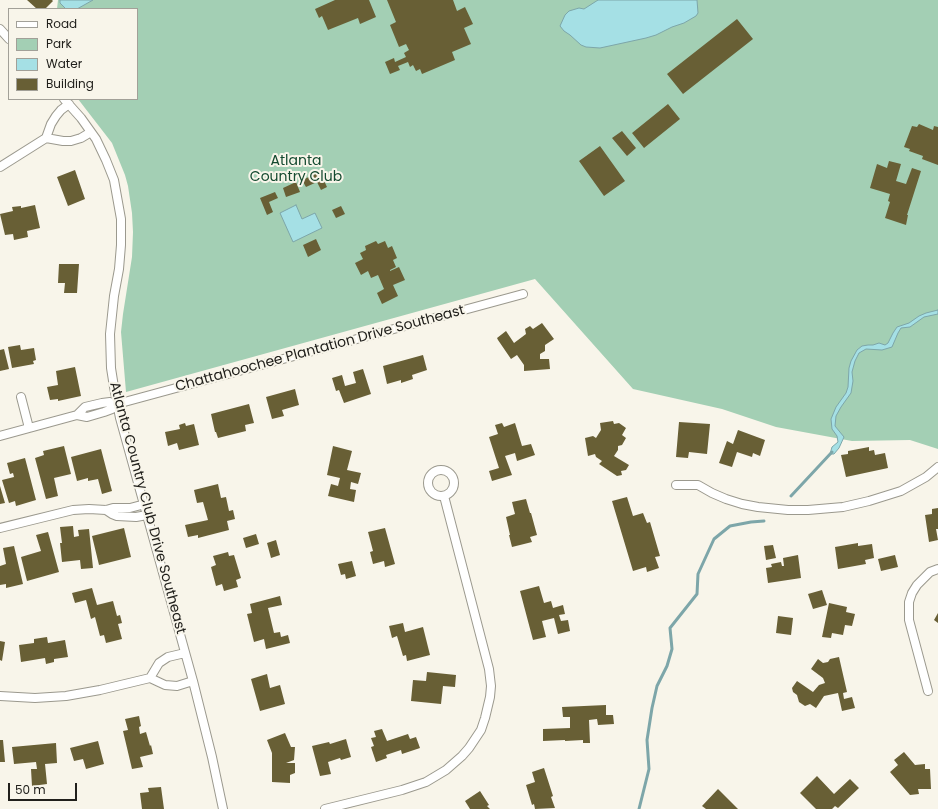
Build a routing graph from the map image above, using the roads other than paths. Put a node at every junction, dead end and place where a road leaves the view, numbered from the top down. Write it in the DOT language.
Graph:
graph roads {
  1 [pos="0,29"];
  2 [pos="8,38"];
  3 [pos="66,101"];
  4 [pos="91,132"];
  5 [pos="46,138"];
  6 [pos="0,167"];
  7 [pos="523,294"];
  8 [pos="21,397"];
  9 [pos="117,404"];
  10 [pos="29,428"];
  11 [pos="0,436"];
  12 [pos="938,467"];
  13 [pos="676,485"];
  14 [pos="444,496"];
  15 [pos="145,504"];
  16 [pos="106,510"];
  17 [pos="147,515"];
  18 [pos="0,528"];
  19 [pos="938,569"];
  20 [pos="185,653"];
  21 [pos="150,678"];
  22 [pos="193,681"];
  23 [pos="928,691"];
  24 [pos="0,696"];
  25 [pos="223,809"];
  26 [pos="325,809"];
  1 -- 2 [label="street"];
  3 -- 4 [label="street, Atlanta Country Club Drive Southeast"];
  3 -- 5 [label="street"];
  4 -- 5 [label="street"];
  4 -- 9 [label="street, Atlanta Country Club Drive Southeast"];
  5 -- 6 [label="street"];
  7 -- 9 [label="street, Chattahoochee Plantation Drive Southeast"];
  8 -- 10 [label="street"];
  9 -- 10 [label="street, Chattahoochee Plantation Drive Southeast"];
  9 -- 15 [label="street, Atlanta Country Club Drive Southeast"];
  10 -- 11 [label="street, Chattahoochee Plantation Drive Southeast"];
  12 -- 13 [label="street"];
  14 -- 26 [label="street"];
  15 -- 16 [label="street"];
  15 -- 17 [label="street, Atlanta Country Club Drive Southeast"];
  16 -- 17 [label="street"];
  16 -- 18 [label="street"];
  17 -- 20 [label="street, Atlanta Country Club Drive Southeast"];
  19 -- 23 [label="street"];
  20 -- 21 [label="street"];
  20 -- 22 [label="street, Atlanta Country Club Drive Southeast"];
  21 -- 22 [label="street"];
  21 -- 24 [label="street"];
  22 -- 25 [label="street, Atlanta Country Club Drive Southeast"];
}
